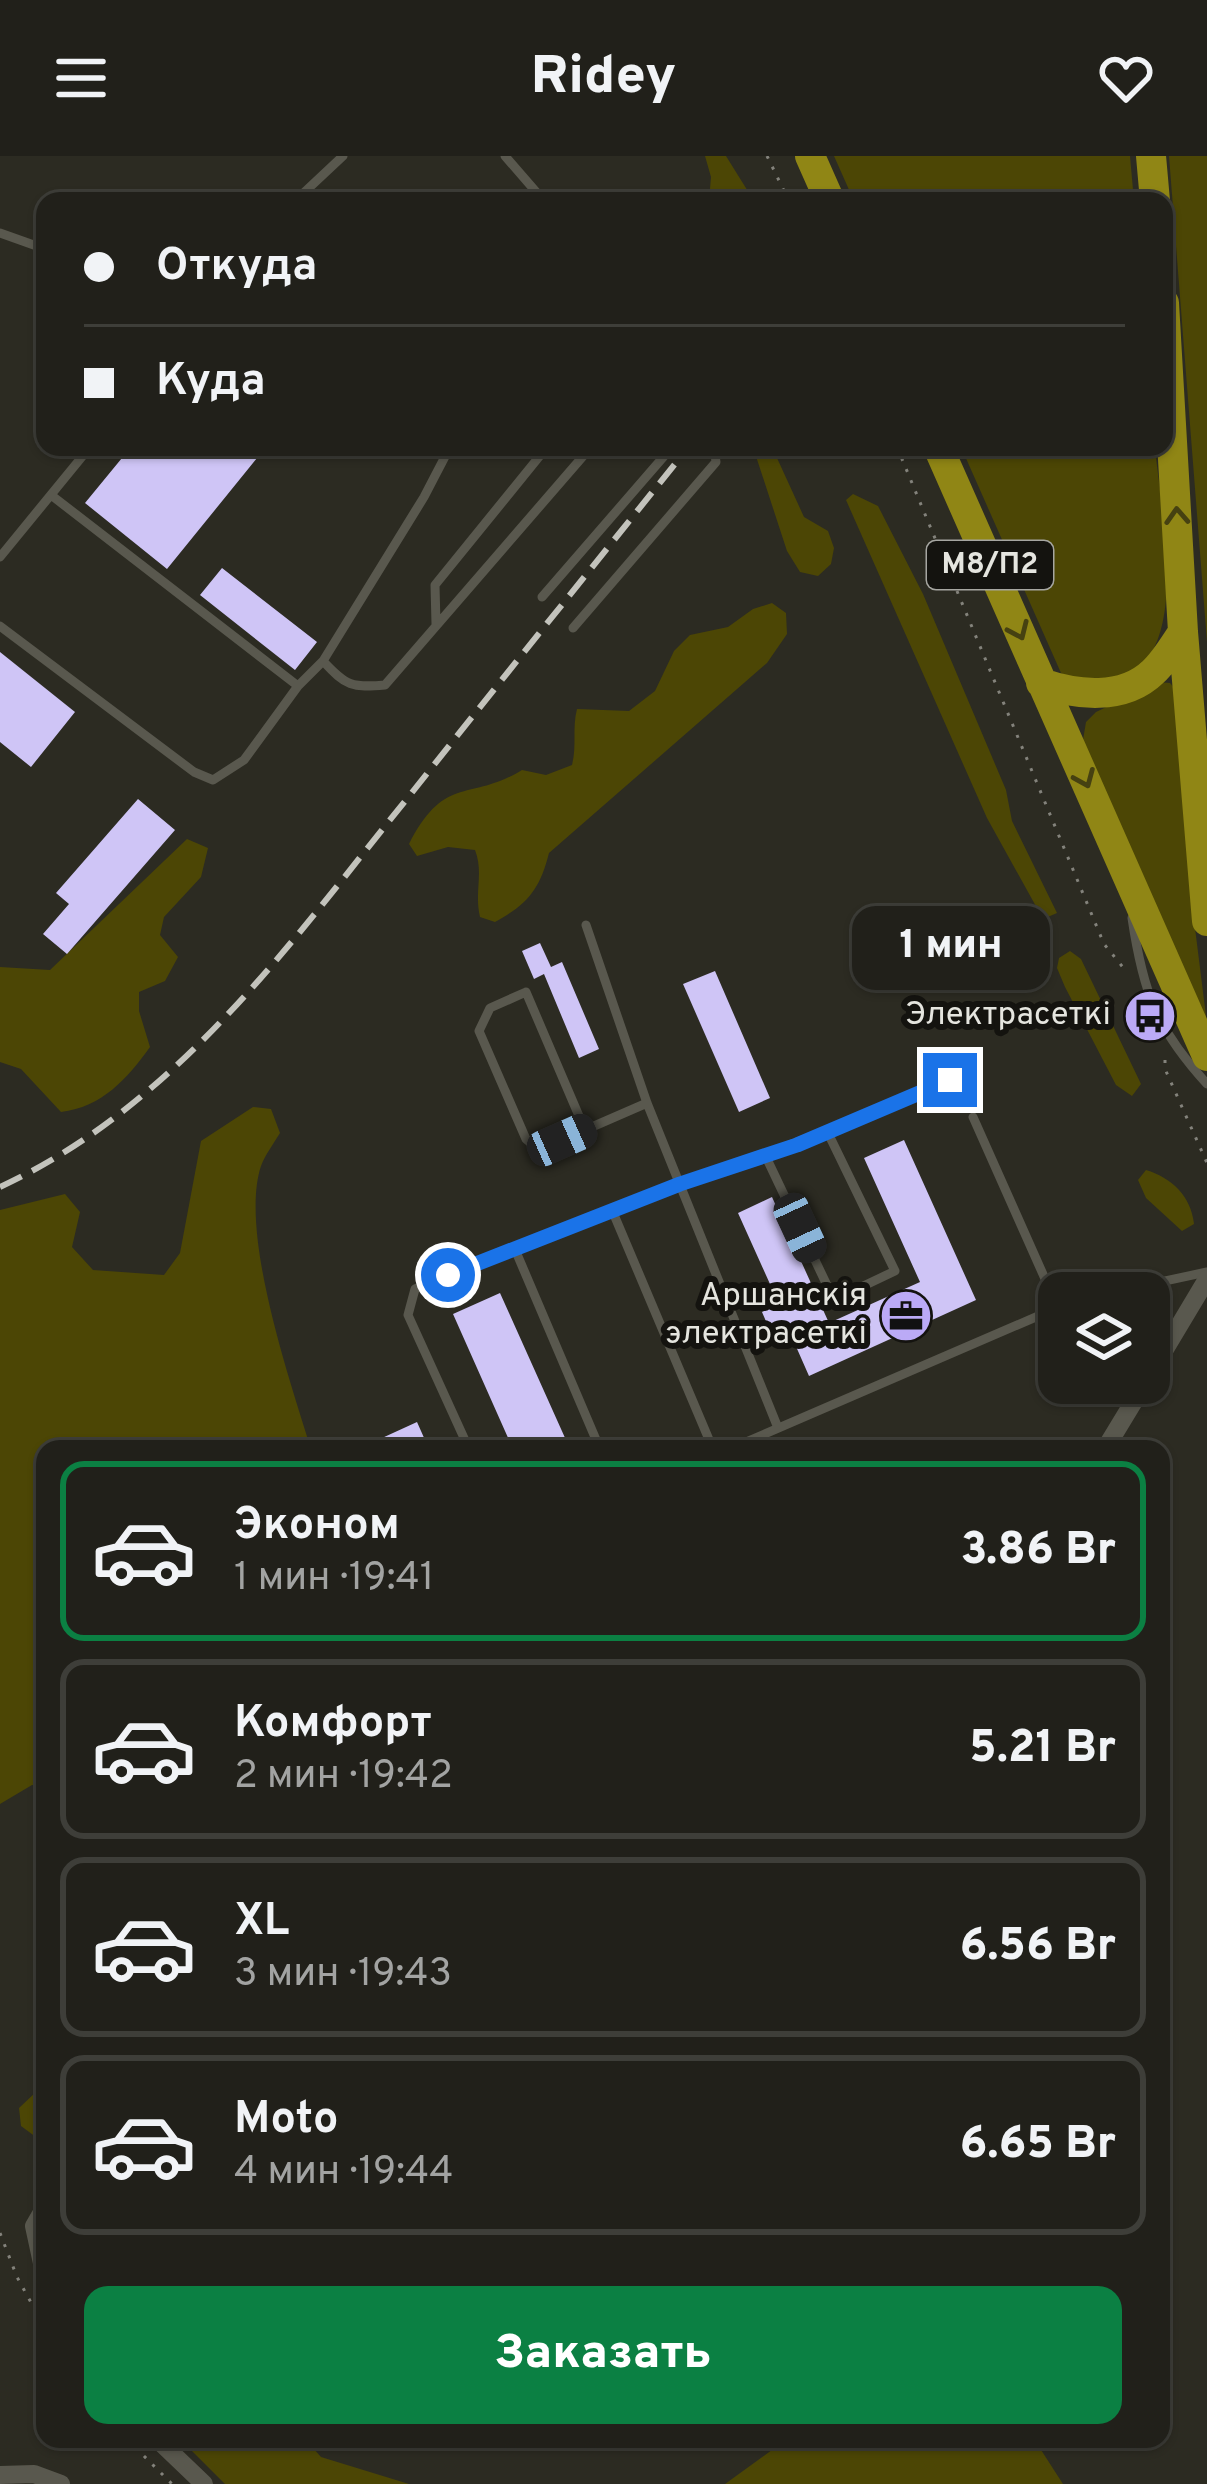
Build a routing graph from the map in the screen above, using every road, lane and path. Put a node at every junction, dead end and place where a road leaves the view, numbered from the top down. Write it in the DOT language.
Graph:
graph roads {
  1 [pos="343,156"];
  2 [pos="505,156"];
  3 [pos="767,156"];
  4 [pos="810,156"];
  5 [pos="1150,156"];
  6 [pos="305,192"];
  7 [pos="537,192"];
  8 [pos="785,192"];
  9 [pos="826,192"];
  10 [pos="1154,192"];
  11 [pos="0,233"];
  12 [pos="36,247"];
  13 [pos="83,456"];
  14 [pos="445,456"];
  15 [pos="541,456"];
  16 [pos="583,456"];
  17 [pos="664,456"];
  18 [pos="715,456"];
  19 [pos="901,456"];
  20 [pos="942,456"];
  21 [pos="1173,456"];
  22 [pos="51,494"];
  23 [pos="0,557"];
  24 [pos="542,597"];
  25 [pos="0,626"];
  26 [pos="436,627"];
  27 [pos="573,628"];
  28 [pos="1183,632"];
  29 [pos="323,661"];
  30 [pos="1041,682"];
  31 [pos="298,686"];
  32 [pos="1126,877"];
  33 [pos="1207,919"];
  34 [pos="586,925"];
  35 [pos="1133,979"];
  36 [pos="1166,1048"];
  37 [pos="1207,1056"];
  38 [pos="950,1080"];
  39 [pos="1207,1084"];
  40 [pos="647,1103"];
  41 [pos="973,1118"];
  42 [pos="585,1130"];
  43 [pos="828,1132"];
  44 [pos="766,1157"];
  45 [pos="1207,1163"];
  46 [pos="680,1184"];
  47 [pos="612,1210"];
  48 [pos="514,1247"];
  49 [pos="1042,1272"];
  50 [pos="1207,1276"];
  51 [pos="1170,1282"];
  52 [pos="1038,1317"];
  53 [pos="1170,1340"];
  54 [pos="1132,1404"];
  55 [pos="778,1428"];
  56 [pos="465,1440"];
  57 [pos="597,1440"];
  58 [pos="709,1440"];
  59 [pos="751,1440"];
  60 [pos="1110,1440"];
  61 [pos="0,2234"];
  62 [pos="36,2312"];
  63 [pos="136,2448"];
  64 [pos="166,2448"];
  65 [pos="0,2475"];
  66 [pos="61,2484"];
  67 [pos="172,2484"];
  68 [pos="204,2484"];
  1 -- 6 [label="lane"];
  2 -- 7 [label="lane"];
  3 -- 8 [label="path"];
  4 -- 9 [label="highway"];
  5 -- 10 [label="highway"];
  11 -- 12 [label="lane"];
  13 -- 22 [label="lane"];
  14 -- 29 [label="lane"];
  15 -- 26 [label="lane"];
  16 -- 26 [label="lane"];
  17 -- 24 [label="lane"];
  18 -- 27 [label="lane"];
  19 -- 35 [label="path"];
  20 -- 30 [label="highway, М8/П2, one-way"];
  28 -- 21 [label="highway, one-way"];
  22 -- 23 [label="lane"];
  22 -- 31 [label="lane"];
  25 -- 31 [label="lane"];
  26 -- 29 [label="lane"];
  28 -- 30 [label="highway"];
  28 -- 33 [label="highway"];
  29 -- 31 [label="lane"];
  30 -- 32 [label="highway, М8/П2, one-way"];
  32 -- 37 [label="highway, М8/П2"];
  32 -- 39 [label="lane"];
  34 -- 40 [label="lane"];
  36 -- 45 [label="path"];
  38 -- 43 [label="lane"];
  40 -- 42 [label="lane"];
  40 -- 46 [label="lane"];
  41 -- 49 [label="lane"];
  42 -- 42 [label="lane"];
  43 -- 44 [label="lane"];
  43 -- 44 [label="lane"];
  44 -- 46 [label="lane"];
  46 -- 47 [label="lane"];
  46 -- 55 [label="lane"];
  47 -- 48 [label="lane"];
  47 -- 58 [label="lane"];
  48 -- 56 [label="lane"];
  48 -- 57 [label="lane"];
  50 -- 51 [label="lane"];
  50 -- 53 [label="street"];
  52 -- 55 [label="lane"];
  54 -- 60 [label="street"];
  55 -- 59 [label="lane"];
  61 -- 62 [label="path"];
  63 -- 67 [label="path"];
  64 -- 68 [label="street"];
  65 -- 66 [label="street"];
}
